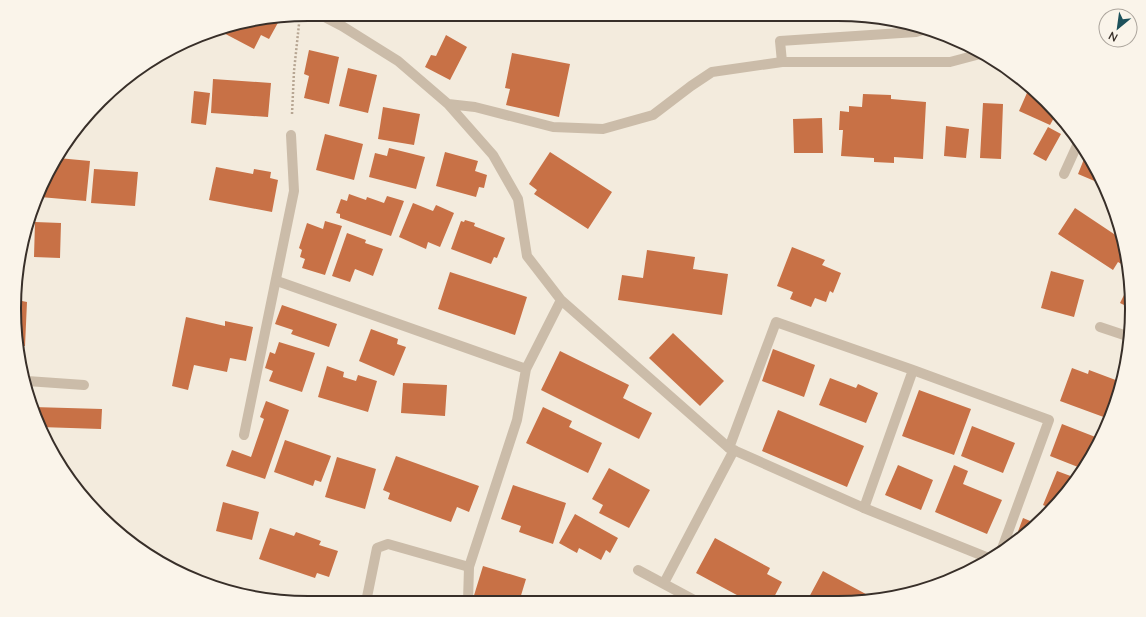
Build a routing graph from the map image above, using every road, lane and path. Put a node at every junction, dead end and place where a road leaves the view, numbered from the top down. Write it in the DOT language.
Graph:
graph roads {
  1 [pos="332,21"];
  2 [pos="300,23"];
  3 [pos="916,32"];
  4 [pos="973,56"];
  5 [pos="782,62"];
  6 [pos="448,104"];
  7 [pos="292,135"];
  8 [pos="1076,148"];
  9 [pos="1064,174"];
  10 [pos="277,281"];
  11 [pos="561,300"];
  12 [pos="1100,327"];
  13 [pos="1124,335"];
  14 [pos="526,369"];
  15 [pos="913,370"];
  16 [pos="31,381"];
  17 [pos="84,385"];
  18 [pos="244,435"];
  19 [pos="732,449"];
  20 [pos="864,508"];
  21 [pos="1004,543"];
  22 [pos="983,556"];
  23 [pos="470,568"];
  24 [pos="638,570"];
  25 [pos="664,584"];
  26 [pos="367,596"];
  27 [pos="468,596"];
  28 [pos="686,596"];
  1 -- 6 [label="street"];
  2 -- 7 [label="path"];
  3 -- 5 [label="street"];
  4 -- 5 [label="street"];
  5 -- 6 [label="street"];
  6 -- 11 [label="street"];
  7 -- 10 [label="street"];
  8 -- 9 [label="street"];
  10 -- 14 [label="street"];
  10 -- 18 [label="street"];
  11 -- 14 [label="street"];
  11 -- 19 [label="street"];
  12 -- 13 [label="street"];
  14 -- 23 [label="street"];
  15 -- 19 [label="street"];
  15 -- 20 [label="street"];
  15 -- 21 [label="street"];
  16 -- 17 [label="street"];
  19 -- 20 [label="street"];
  19 -- 25 [label="street"];
  20 -- 22 [label="street"];
  23 -- 26 [label="street"];
  23 -- 27 [label="street"];
  24 -- 25 [label="street"];
  25 -- 28 [label="street"];
}
